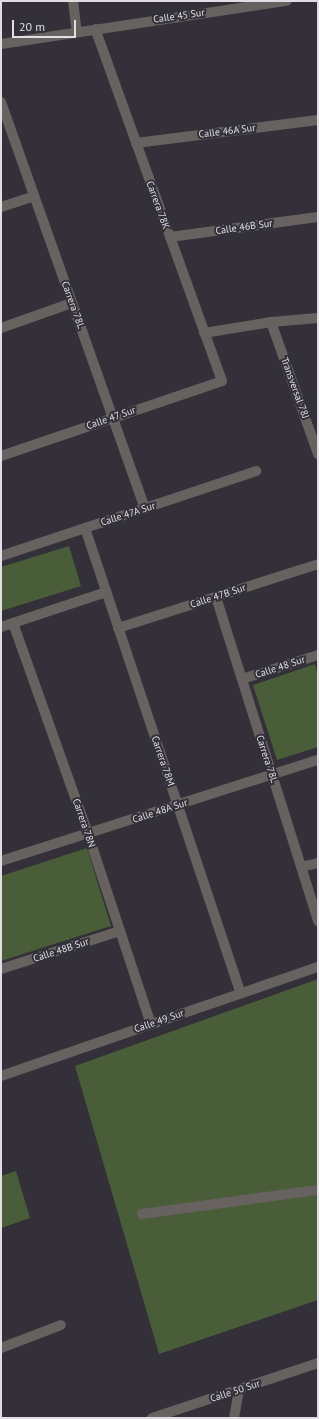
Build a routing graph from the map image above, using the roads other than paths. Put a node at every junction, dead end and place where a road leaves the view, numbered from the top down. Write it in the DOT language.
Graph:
graph roads {
  1 [pos="73,1"];
  2 [pos="287,1"];
  3 [pos="95,28"];
  4 [pos="77,32"];
  5 [pos="1,44"];
  6 [pos="1,102"];
  7 [pos="318,120"];
  8 [pos="136,143"];
  9 [pos="34,196"];
  10 [pos="1,207"];
  11 [pos="318,217"];
  12 [pos="170,237"];
  13 [pos="72,303"];
  14 [pos="318,318"];
  15 [pos="271,322"];
  16 [pos="1,328"];
  17 [pos="204,332"];
  18 [pos="222,381"];
  19 [pos="113,418"];
  20 [pos="318,454"];
  21 [pos="1,456"];
  22 [pos="256,471"];
  23 [pos="145,508"];
  24 [pos="85,528"];
  25 [pos="1,556"];
  26 [pos="318,564"];
  27 [pos="106,592"];
  28 [pos="216,597"];
  29 [pos="13,623"];
  30 [pos="1,627"];
  31 [pos="118,628"];
  32 [pos="318,655"];
  33 [pos="242,679"];
  34 [pos="318,760"];
  35 [pos="272,775"];
  36 [pos="178,805"];
  37 [pos="88,834"];
  38 [pos="1,861"];
  39 [pos="318,863"];
  40 [pos="301,867"];
  41 [pos="318,921"];
  42 [pos="120,932"];
  43 [pos="318,967"];
  44 [pos="1,969"];
  45 [pos="241,994"];
  46 [pos="151,1024"];
  47 [pos="1,1076"];
  48 [pos="318,1190"];
  49 [pos="142,1214"];
  50 [pos="61,1325"];
  51 [pos="1,1348"];
  52 [pos="318,1363"];
  53 [pos="239,1389"];
  54 [pos="152,1418"];
  55 [pos="234,1418"];
  1 -- 4 [label="street"];
  2 -- 3 [label="street, Calle 45 Sur"];
  3 -- 4 [label="street, Calle 45 Sur"];
  3 -- 8 [label="street, Carrera 78K"];
  4 -- 5 [label="street, Calle 45 Sur"];
  6 -- 9 [label="street, Carrera 78L"];
  7 -- 8 [label="street, Calle 46A Sur"];
  8 -- 12 [label="street, Carrera 78K"];
  9 -- 10 [label="street"];
  9 -- 13 [label="street, Carrera 78L"];
  11 -- 12 [label="street, Calle 46B Sur"];
  12 -- 17 [label="street, Carrera 78K"];
  13 -- 16 [label="street"];
  13 -- 19 [label="street, Carrera 78L"];
  14 -- 15 [label="street"];
  15 -- 17 [label="street"];
  15 -- 20 [label="street, Transversal 78J"];
  17 -- 18 [label="street, Carrera 78K"];
  18 -- 19 [label="street, Calle 47 Sur"];
  19 -- 21 [label="street, Calle 47 Sur"];
  19 -- 23 [label="street, Carrera 78L"];
  22 -- 23 [label="street, Calle 47A Sur"];
  23 -- 24 [label="street, Calle 47A Sur"];
  24 -- 25 [label="street, Calle 47A Sur"];
  24 -- 27 [label="street, Carrera 78M"];
  26 -- 28 [label="street, Calle 47B Sur"];
  27 -- 29 [label="street"];
  27 -- 31 [label="street, Carrera 78M"];
  28 -- 31 [label="street, Calle 47B Sur"];
  28 -- 33 [label="street, Carrera 78L"];
  29 -- 30 [label="street"];
  29 -- 37 [label="street, Carrera 78N"];
  31 -- 36 [label="street, Carrera 78M"];
  32 -- 33 [label="street, Calle 48 Sur"];
  33 -- 35 [label="street, Carrera 78L"];
  34 -- 35 [label="street, Calle 48A Sur"];
  35 -- 36 [label="street, Calle 48A Sur"];
  35 -- 40 [label="street, Carrera 78L"];
  36 -- 37 [label="street, Calle 48A Sur"];
  36 -- 45 [label="street, Carrera 78M"];
  37 -- 38 [label="street, Calle 48A Sur"];
  37 -- 42 [label="street, Carrera 78N"];
  39 -- 40 [label="street"];
  40 -- 41 [label="street, Carrera 78L"];
  42 -- 44 [label="street, Calle 48B Sur"];
  42 -- 46 [label="street, Carrera 78N"];
  43 -- 45 [label="street, Calle 49 Sur"];
  45 -- 46 [label="street, Calle 49 Sur"];
  46 -- 47 [label="street, Calle 49 Sur"];
  48 -- 49 [label="street"];
  50 -- 51 [label="street"];
  52 -- 53 [label="street, Calle 50 Sur"];
  53 -- 54 [label="street, Calle 50 Sur"];
  53 -- 55 [label="street"];
}
